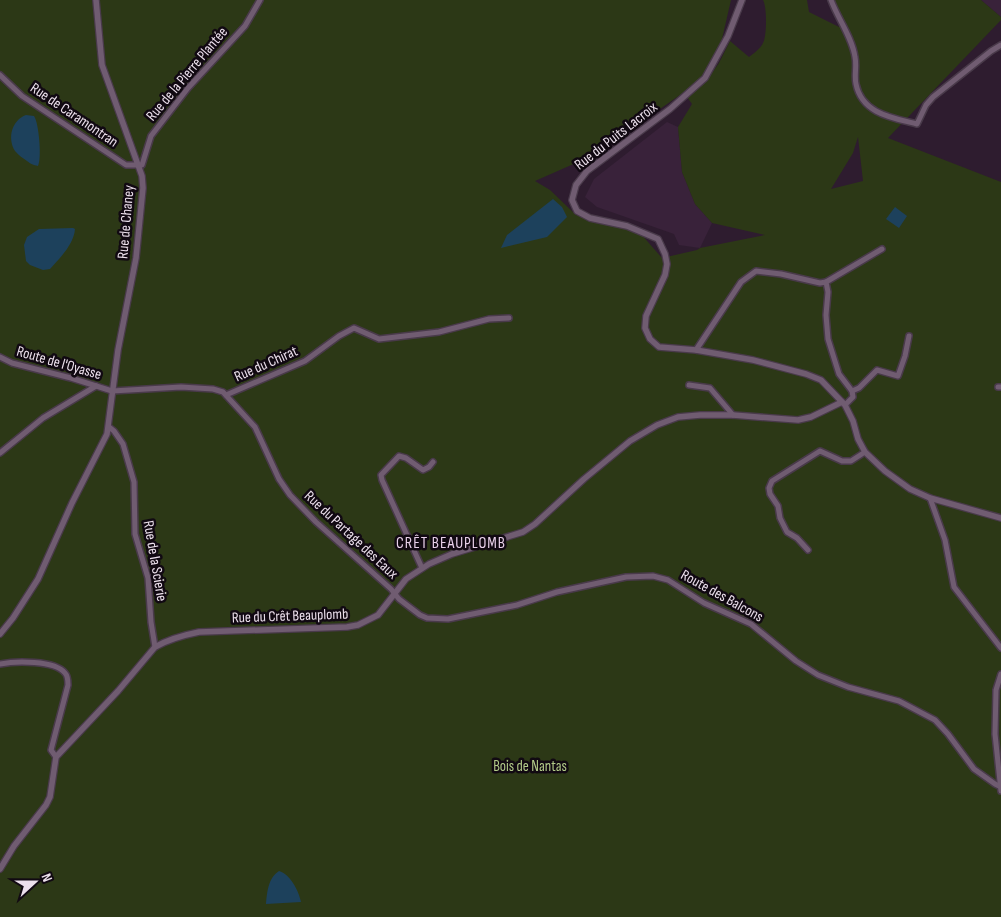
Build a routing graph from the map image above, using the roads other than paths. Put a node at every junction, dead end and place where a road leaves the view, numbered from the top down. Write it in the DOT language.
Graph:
graph roads {
  1 [pos="96,0"];
  2 [pos="260,0"];
  3 [pos="742,0"];
  4 [pos="831,0"];
  5 [pos="1001,45"];
  6 [pos="0,75"];
  7 [pos="139,166"];
  8 [pos="882,249"];
  9 [pos="826,282"];
  10 [pos="509,318"];
  11 [pos="909,336"];
  12 [pos="696,350"];
  13 [pos="0,357"];
  14 [pos="689,385"];
  15 [pos="96,386"];
  16 [pos="112,391"];
  17 [pos="852,391"];
  18 [pos="226,395"];
  19 [pos="844,404"];
  20 [pos="733,415"];
  21 [pos="109,427"];
  22 [pos="865,452"];
  23 [pos="0,453"];
  24 [pos="433,462"];
  25 [pos="930,498"];
  26 [pos="1001,518"];
  27 [pos="808,550"];
  28 [pos="422,568"];
  29 [pos="394,593"];
  30 [pos="0,634"];
  31 [pos="155,647"];
  32 [pos="1001,648"];
  33 [pos="0,664"];
  34 [pos="1001,674"];
  35 [pos="56,757"];
  36 [pos="1000,788"];
  37 [pos="0,869"];
  1 -- 7 [label="street, Rue de Chaney"];
  2 -- 7 [label="street, Rue de la Pierre Plantée"];
  3 -- 12 [label="street, Rue du Puits Lacroix"];
  4 -- 5 [label="street"];
  6 -- 7 [label="street, Rue de Caramontran"];
  7 -- 16 [label="street, Rue de Chaney"];
  8 -- 9 [label="street"];
  9 -- 12 [label="street"];
  9 -- 17 [label="street"];
  10 -- 18 [label="street, Rue du Chirat"];
  11 -- 17 [label="street"];
  12 -- 19 [label="street, Rue du Puits Lacroix"];
  13 -- 15 [label="street, Route de l'Oyasse"];
  14 -- 20 [label="street"];
  15 -- 16 [label="street, Route de l'Oyasse"];
  15 -- 23 [label="street"];
  16 -- 18 [label="street, Rue du Chirat"];
  16 -- 21 [label="street, Rue de Chaney"];
  17 -- 19 [label="street"];
  18 -- 29 [label="street, Rue du Partage des Eaux"];
  19 -- 20 [label="street, Rue du Crêt Beauplomb"];
  19 -- 22 [label="street"];
  20 -- 28 [label="street, Rue du Crêt Beauplomb"];
  21 -- 30 [label="street, Rue de Chaney"];
  21 -- 31 [label="street, Rue de la Scierie"];
  22 -- 25 [label="street"];
  22 -- 27 [label="street"];
  24 -- 28 [label="street"];
  25 -- 26 [label="street"];
  25 -- 32 [label="street"];
  28 -- 29 [label="street, Rue du Crêt Beauplomb"];
  29 -- 31 [label="street, Rue du Crêt Beauplomb"];
  29 -- 36 [label="street, Route des Balcons"];
  31 -- 35 [label="street, Rue du Crêt Beauplomb"];
  33 -- 35 [label="street"];
  34 -- 36 [label="street"];
  35 -- 37 [label="street"];
}
